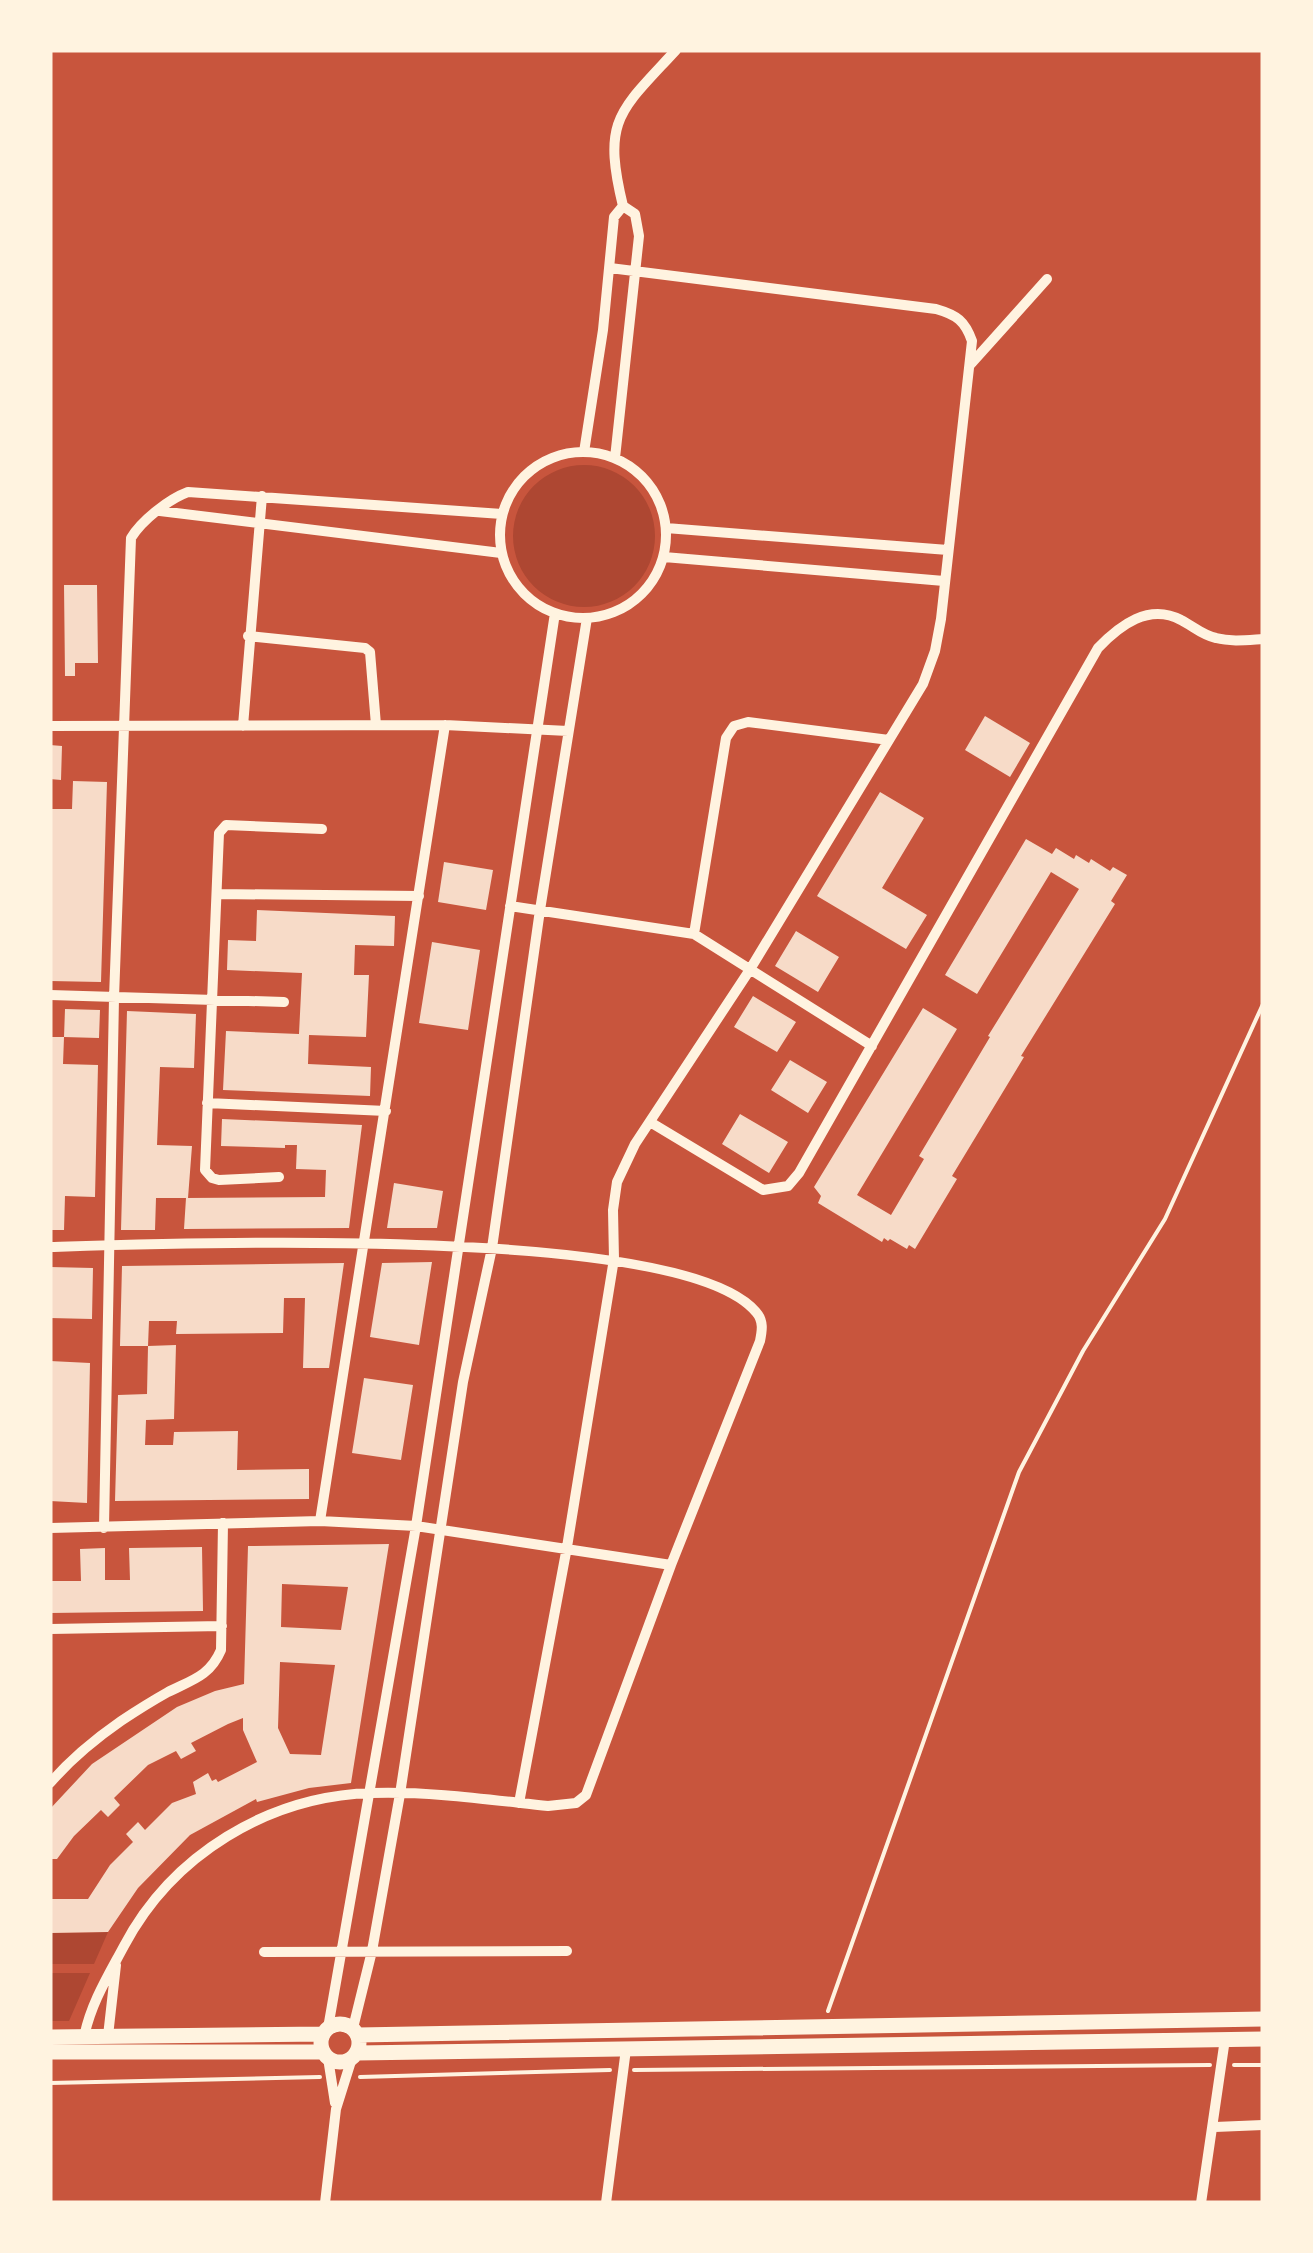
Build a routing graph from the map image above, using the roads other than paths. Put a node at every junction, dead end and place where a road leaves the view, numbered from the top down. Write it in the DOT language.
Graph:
graph roads {
  1 [pos="676,50"];
  2 [pos="623,206"];
  3 [pos="610,268"];
  4 [pos="635,271"];
  5 [pos="1048,279"];
  6 [pos="969,366"];
  7 [pos="584,452"];
  8 [pos="615,458"];
  9 [pos="262,496"];
  10 [pos="160,512"];
  11 [pos="502,514"];
  12 [pos="260,526"];
  13 [pos="666,528"];
  14 [pos="948,550"];
  15 [pos="501,553"];
  16 [pos="664,557"];
  17 [pos="944,582"];
  18 [pos="554,613"];
  19 [pos="588,618"];
  20 [pos="248,636"];
  21 [pos="1263,639"];
  22 [pos="123,725"];
  23 [pos="376,725"];
  24 [pos="50,726"];
  25 [pos="243,726"];
  26 [pos="446,726"];
  27 [pos="539,730"];
  28 [pos="568,731"];
  29 [pos="889,740"];
  30 [pos="322,829"];
  31 [pos="216,894"];
  32 [pos="420,896"];
  33 [pos="510,906"];
  34 [pos="540,910"];
  35 [pos="694,934"];
  36 [pos="750,971"];
  37 [pos="50,995"];
  38 [pos="114,998"];
  39 [pos="210,1000"];
  40 [pos="284,1002"];
  41 [pos="872,1046"];
  42 [pos="207,1103"];
  43 [pos="386,1111"];
  44 [pos="650,1122"];
  45 [pos="280,1177"];
  46 [pos="365,1244"];
  47 [pos="109,1245"];
  48 [pos="50,1247"];
  49 [pos="456,1248"];
  50 [pos="492,1248"];
  51 [pos="614,1259"];
  52 [pos="320,1521"];
  53 [pos="223,1523"];
  54 [pos="416,1526"];
  55 [pos="50,1528"];
  56 [pos="104,1528"];
  57 [pos="441,1530"];
  58 [pos="567,1547"];
  59 [pos="671,1565"];
  60 [pos="222,1626"];
  61 [pos="50,1629"];
  62 [pos="50,1783"];
  63 [pos="370,1792"];
  64 [pos="400,1794"];
  65 [pos="519,1803"];
  66 [pos="344,1951"];
  67 [pos="372,1951"];
  68 [pos="567,1951"];
  69 [pos="264,1952"];
  70 [pos="117,1959"];
  71 [pos="1263,2019"];
  72 [pos="356,2032"];
  73 [pos="108,2036"];
  74 [pos="50,2037"];
  75 [pos="84,2037"];
  76 [pos="1263,2038"];
  77 [pos="1225,2039"];
  78 [pos="326,2043"];
  79 [pos="626,2049"];
  80 [pos="50,2052"];
  81 [pos="355,2056"];
  82 [pos="336,2109"];
  83 [pos="1263,2125"];
  84 [pos="1215,2127"];
  85 [pos="325,2203"];
  86 [pos="606,2203"];
  87 [pos="1201,2203"];
  1 -- 2 [label="street"];
  2 -- 3 [label="street"];
  2 -- 4 [label="street"];
  3 -- 4 [label="street"];
  3 -- 7 [label="street"];
  4 -- 6 [label="street"];
  4 -- 8 [label="street"];
  5 -- 6 [label="street"];
  6 -- 14 [label="street"];
  7 -- 8 [label="street"];
  7 -- 11 [label="street"];
  8 -- 13 [label="street"];
  9 -- 10 [label="street"];
  9 -- 11 [label="street"];
  9 -- 12 [label="street"];
  10 -- 12 [label="street"];
  10 -- 22 [label="street"];
  11 -- 15 [label="street"];
  12 -- 15 [label="street"];
  12 -- 20 [label="street"];
  13 -- 14 [label="street"];
  13 -- 16 [label="street"];
  14 -- 17 [label="street"];
  15 -- 18 [label="street"];
  16 -- 17 [label="street"];
  16 -- 19 [label="street"];
  17 -- 29 [label="street"];
  18 -- 19 [label="street"];
  18 -- 27 [label="street"];
  19 -- 28 [label="street"];
  20 -- 23 [label="street"];
  20 -- 25 [label="street"];
  21 -- 41 [label="street"];
  22 -- 24 [label="street"];
  22 -- 25 [label="street"];
  22 -- 38 [label="street"];
  23 -- 25 [label="street"];
  23 -- 26 [label="street"];
  26 -- 27 [label="street"];
  26 -- 32 [label="street"];
  27 -- 28 [label="street"];
  27 -- 33 [label="street"];
  28 -- 34 [label="street"];
  29 -- 35 [label="street"];
  29 -- 36 [label="street"];
  30 -- 31 [label="street"];
  31 -- 32 [label="street"];
  31 -- 39 [label="street"];
  32 -- 43 [label="street"];
  33 -- 34 [label="street"];
  33 -- 49 [label="street"];
  34 -- 35 [label="street"];
  34 -- 50 [label="street"];
  35 -- 36 [label="street"];
  36 -- 41 [label="street"];
  36 -- 44 [label="street"];
  37 -- 38 [label="street"];
  38 -- 39 [label="street"];
  38 -- 47 [label="street"];
  39 -- 40 [label="street"];
  39 -- 42 [label="street"];
  41 -- 44 [label="street"];
  42 -- 43 [label="street"];
  42 -- 45 [label="street"];
  43 -- 46 [label="street"];
  44 -- 51 [label="street"];
  46 -- 47 [label="street"];
  46 -- 49 [label="street"];
  46 -- 52 [label="street"];
  47 -- 48 [label="street"];
  47 -- 56 [label="street"];
  49 -- 50 [label="street"];
  49 -- 54 [label="street"];
  50 -- 51 [label="street"];
  50 -- 57 [label="street"];
  51 -- 58 [label="street"];
  51 -- 59 [label="street"];
  52 -- 53 [label="street"];
  52 -- 54 [label="street"];
  53 -- 56 [label="street"];
  53 -- 60 [label="street"];
  54 -- 57 [label="street"];
  54 -- 63 [label="street"];
  55 -- 56 [label="street"];
  57 -- 58 [label="street"];
  57 -- 64 [label="street"];
  58 -- 59 [label="street"];
  58 -- 65 [label="street"];
  59 -- 65 [label="street"];
  60 -- 61 [label="street"];
  60 -- 62 [label="street"];
  63 -- 64 [label="street"];
  63 -- 66 [label="street"];
  63 -- 70 [label="street"];
  64 -- 65 [label="street"];
  64 -- 67 [label="street"];
  66 -- 67 [label="street"];
  66 -- 69 [label="street"];
  66 -- 78 [label="street"];
  67 -- 68 [label="street"];
  67 -- 72 [label="street"];
  70 -- 73 [label="street"];
  70 -- 75 [label="street"];
  71 -- 72 [label="main road"];
  72 -- 78 [label="main road"];
  72 -- 81 [label="main road"];
  73 -- 75 [label="main road"];
  73 -- 78 [label="main road"];
  74 -- 75 [label="main road"];
  76 -- 77 [label="main road"];
  77 -- 79 [label="main road"];
  77 -- 84 [label="street"];
  78 -- 80 [label="main road"];
  78 -- 81 [label="main road"];
  78 -- 82 [label="street"];
  79 -- 81 [label="main road"];
  79 -- 86 [label="street"];
  81 -- 82 [label="street"];
  82 -- 85 [label="street"];
  83 -- 84 [label="street"];
  84 -- 87 [label="street"];
}
